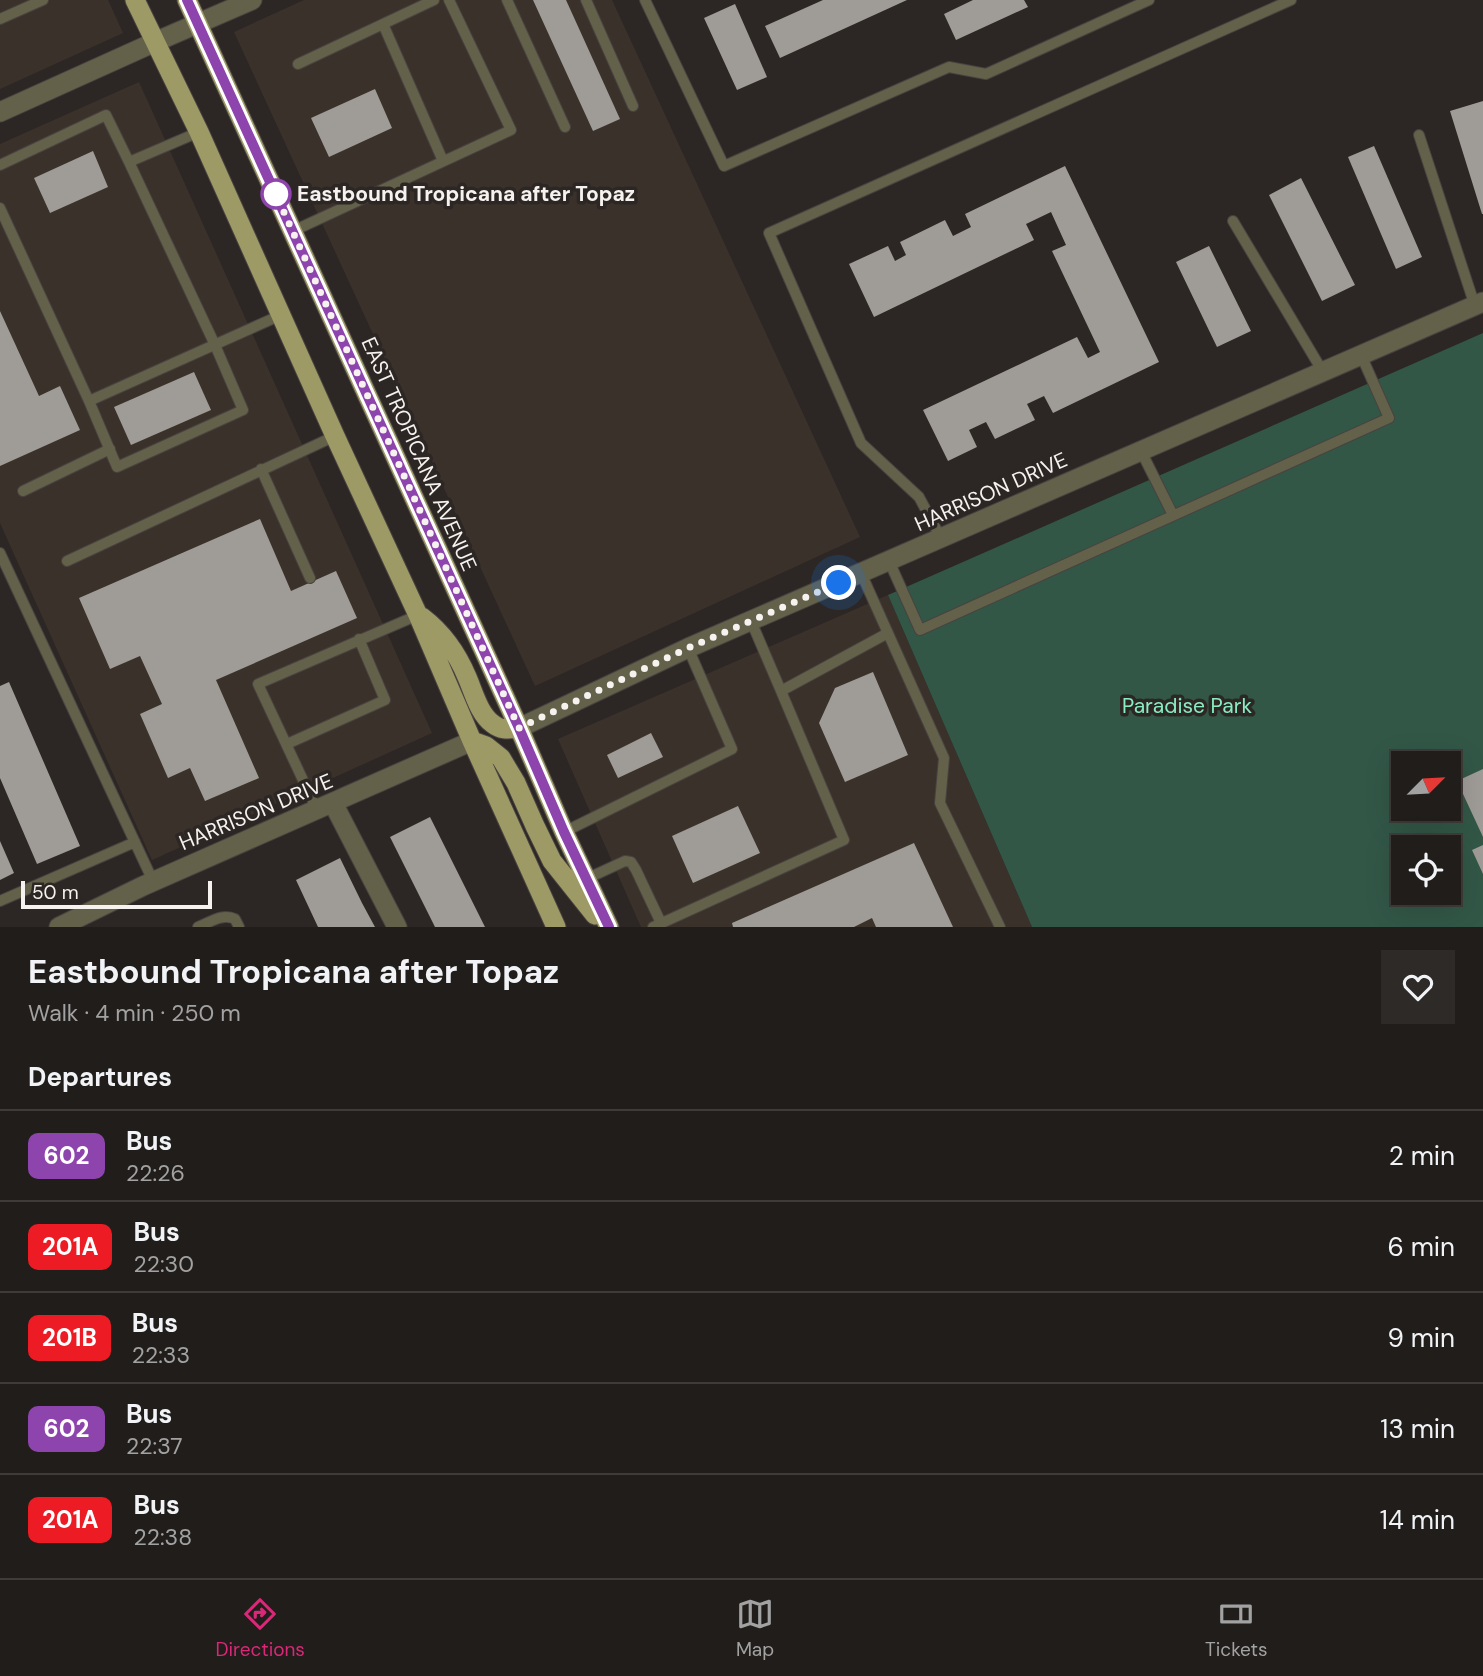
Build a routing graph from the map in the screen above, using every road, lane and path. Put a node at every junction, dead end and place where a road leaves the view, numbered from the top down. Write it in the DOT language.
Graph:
graph roads {
  1 [pos="43,0"];
  2 [pos="135,0"];
  3 [pos="187,0"];
  4 [pos="252,0"];
  5 [pos="433,0"];
  6 [pos="449,0"];
  7 [pos="507,0"];
  8 [pos="586,0"];
  9 [pos="645,0"];
  10 [pos="1149,0"];
  11 [pos="1292,0"];
  12 [pos="0,19"];
  13 [pos="198,24"];
  14 [pos="383,24"];
  15 [pos="155,42"];
  16 [pos="298,64"];
  17 [pos="633,106"];
  18 [pos="0,112"];
  19 [pos="565,127"];
  20 [pos="199,132"];
  21 [pos="1419,135"];
  22 [pos="443,161"];
  23 [pos="129,162"];
  24 [pos="0,165"];
  25 [pos="0,208"];
  26 [pos="1233,221"];
  27 [pos="293,231"];
  28 [pos="1479,304"];
  29 [pos="281,315"];
  30 [pos="215,345"];
  31 [pos="1361,355"];
  32 [pos="1323,372"];
  33 [pos="89,401"];
  34 [pos="335,436"];
  35 [pos="110,449"];
  36 [pos="1141,451"];
  37 [pos="261,470"];
  38 [pos="23,491"];
  39 [pos="1173,516"];
  40 [pos="941,538"];
  41 [pos="0,552"];
  42 [pos="67,561"];
  43 [pos="889,561"];
  44 [pos="862,573"];
  45 [pos="310,578"];
  46 [pos="418,615"];
  47 [pos="751,621"];
  48 [pos="888,633"];
  49 [pos="359,639"];
  50 [pos="688,648"];
  51 [pos="781,691"];
  52 [pos="519,728"];
  53 [pos="472,741"];
  54 [pos="287,744"];
  55 [pos="325,806"];
  56 [pos="564,832"];
  57 [pos="135,842"];
  58 [pos="586,880"];
  59 [pos="153,881"];
  60 [pos="0,901"];
  61 [pos="69,925"];
  62 [pos="657,925"];
  63 [pos="198,927"];
  64 [pos="239,927"];
  65 [pos="397,927"];
  66 [pos="556,927"];
  67 [pos="607,927"];
  68 [pos="1000,927"];
  1 -- 12 [label="lane"];
  2 -- 15 [label="main road"];
  3 -- 13 [label="main road, EAST TROPICANA AVENUE"];
  4 -- 13 [label="street"];
  5 -- 14 [label="lane"];
  6 -- 22 [label="lane"];
  7 -- 19 [label="lane"];
  8 -- 17 [label="lane"];
  9 -- 10 [label="lane"];
  11 -- 40 [label="lane"];
  13 -- 15 [label="street"];
  13 -- 27 [label="main road, EAST TROPICANA AVENUE"];
  14 -- 16 [label="lane"];
  14 -- 22 [label="lane"];
  15 -- 18 [label="street"];
  15 -- 20 [label="main road"];
  20 -- 23 [label="lane"];
  20 -- 29 [label="main road"];
  21 -- 28 [label="lane"];
  22 -- 27 [label="lane"];
  23 -- 24 [label="lane"];
  23 -- 30 [label="lane"];
  25 -- 33 [label="lane"];
  26 -- 32 [label="lane"];
  27 -- 52 [label="main road, EAST TROPICANA AVENUE"];
  28 -- 31 [label="street, HARRISON DRIVE"];
  29 -- 30 [label="lane"];
  29 -- 34 [label="main road"];
  30 -- 33 [label="lane"];
  30 -- 35 [label="lane"];
  31 -- 32 [label="street, HARRISON DRIVE"];
  31 -- 39 [label="lane"];
  32 -- 36 [label="street, HARRISON DRIVE"];
  33 -- 35 [label="lane"];
  34 -- 37 [label="lane"];
  34 -- 46 [label="main road"];
  35 -- 38 [label="lane"];
  36 -- 39 [label="lane"];
  36 -- 40 [label="street, HARRISON DRIVE"];
  37 -- 42 [label="lane"];
  37 -- 45 [label="lane"];
  39 -- 43 [label="lane"];
  40 -- 43 [label="street, HARRISON DRIVE"];
  41 -- 57 [label="lane"];
  43 -- 44 [label="street, HARRISON DRIVE"];
  44 -- 47 [label="street, HARRISON DRIVE"];
  44 -- 48 [label="lane"];
  46 -- 49 [label="lane"];
  46 -- 52 [label="main road"];
  46 -- 53 [label="main road"];
  47 -- 50 [label="street, HARRISON DRIVE"];
  47 -- 51 [label="lane"];
  48 -- 51 [label="lane"];
  48 -- 68 [label="lane"];
  49 -- 54 [label="lane"];
  49 -- 54 [label="lane"];
  50 -- 52 [label="street, HARRISON DRIVE"];
  50 -- 56 [label="lane"];
  51 -- 62 [label="lane"];
  52 -- 56 [label="main road, EAST TROPICANA AVENUE"];
  53 -- 55 [label="street, HARRISON DRIVE"];
  53 -- 66 [label="main road"];
  53 -- 67 [label="main road"];
  54 -- 55 [label="lane"];
  55 -- 59 [label="street, HARRISON DRIVE"];
  55 -- 65 [label="street"];
  56 -- 58 [label="main road, EAST TROPICANA AVENUE"];
  57 -- 59 [label="lane"];
  57 -- 60 [label="lane"];
  58 -- 62 [label="lane"];
  58 -- 67 [label="main road, EAST TROPICANA AVENUE"];
  59 -- 61 [label="street, HARRISON DRIVE"];
  63 -- 64 [label="lane"];
}
